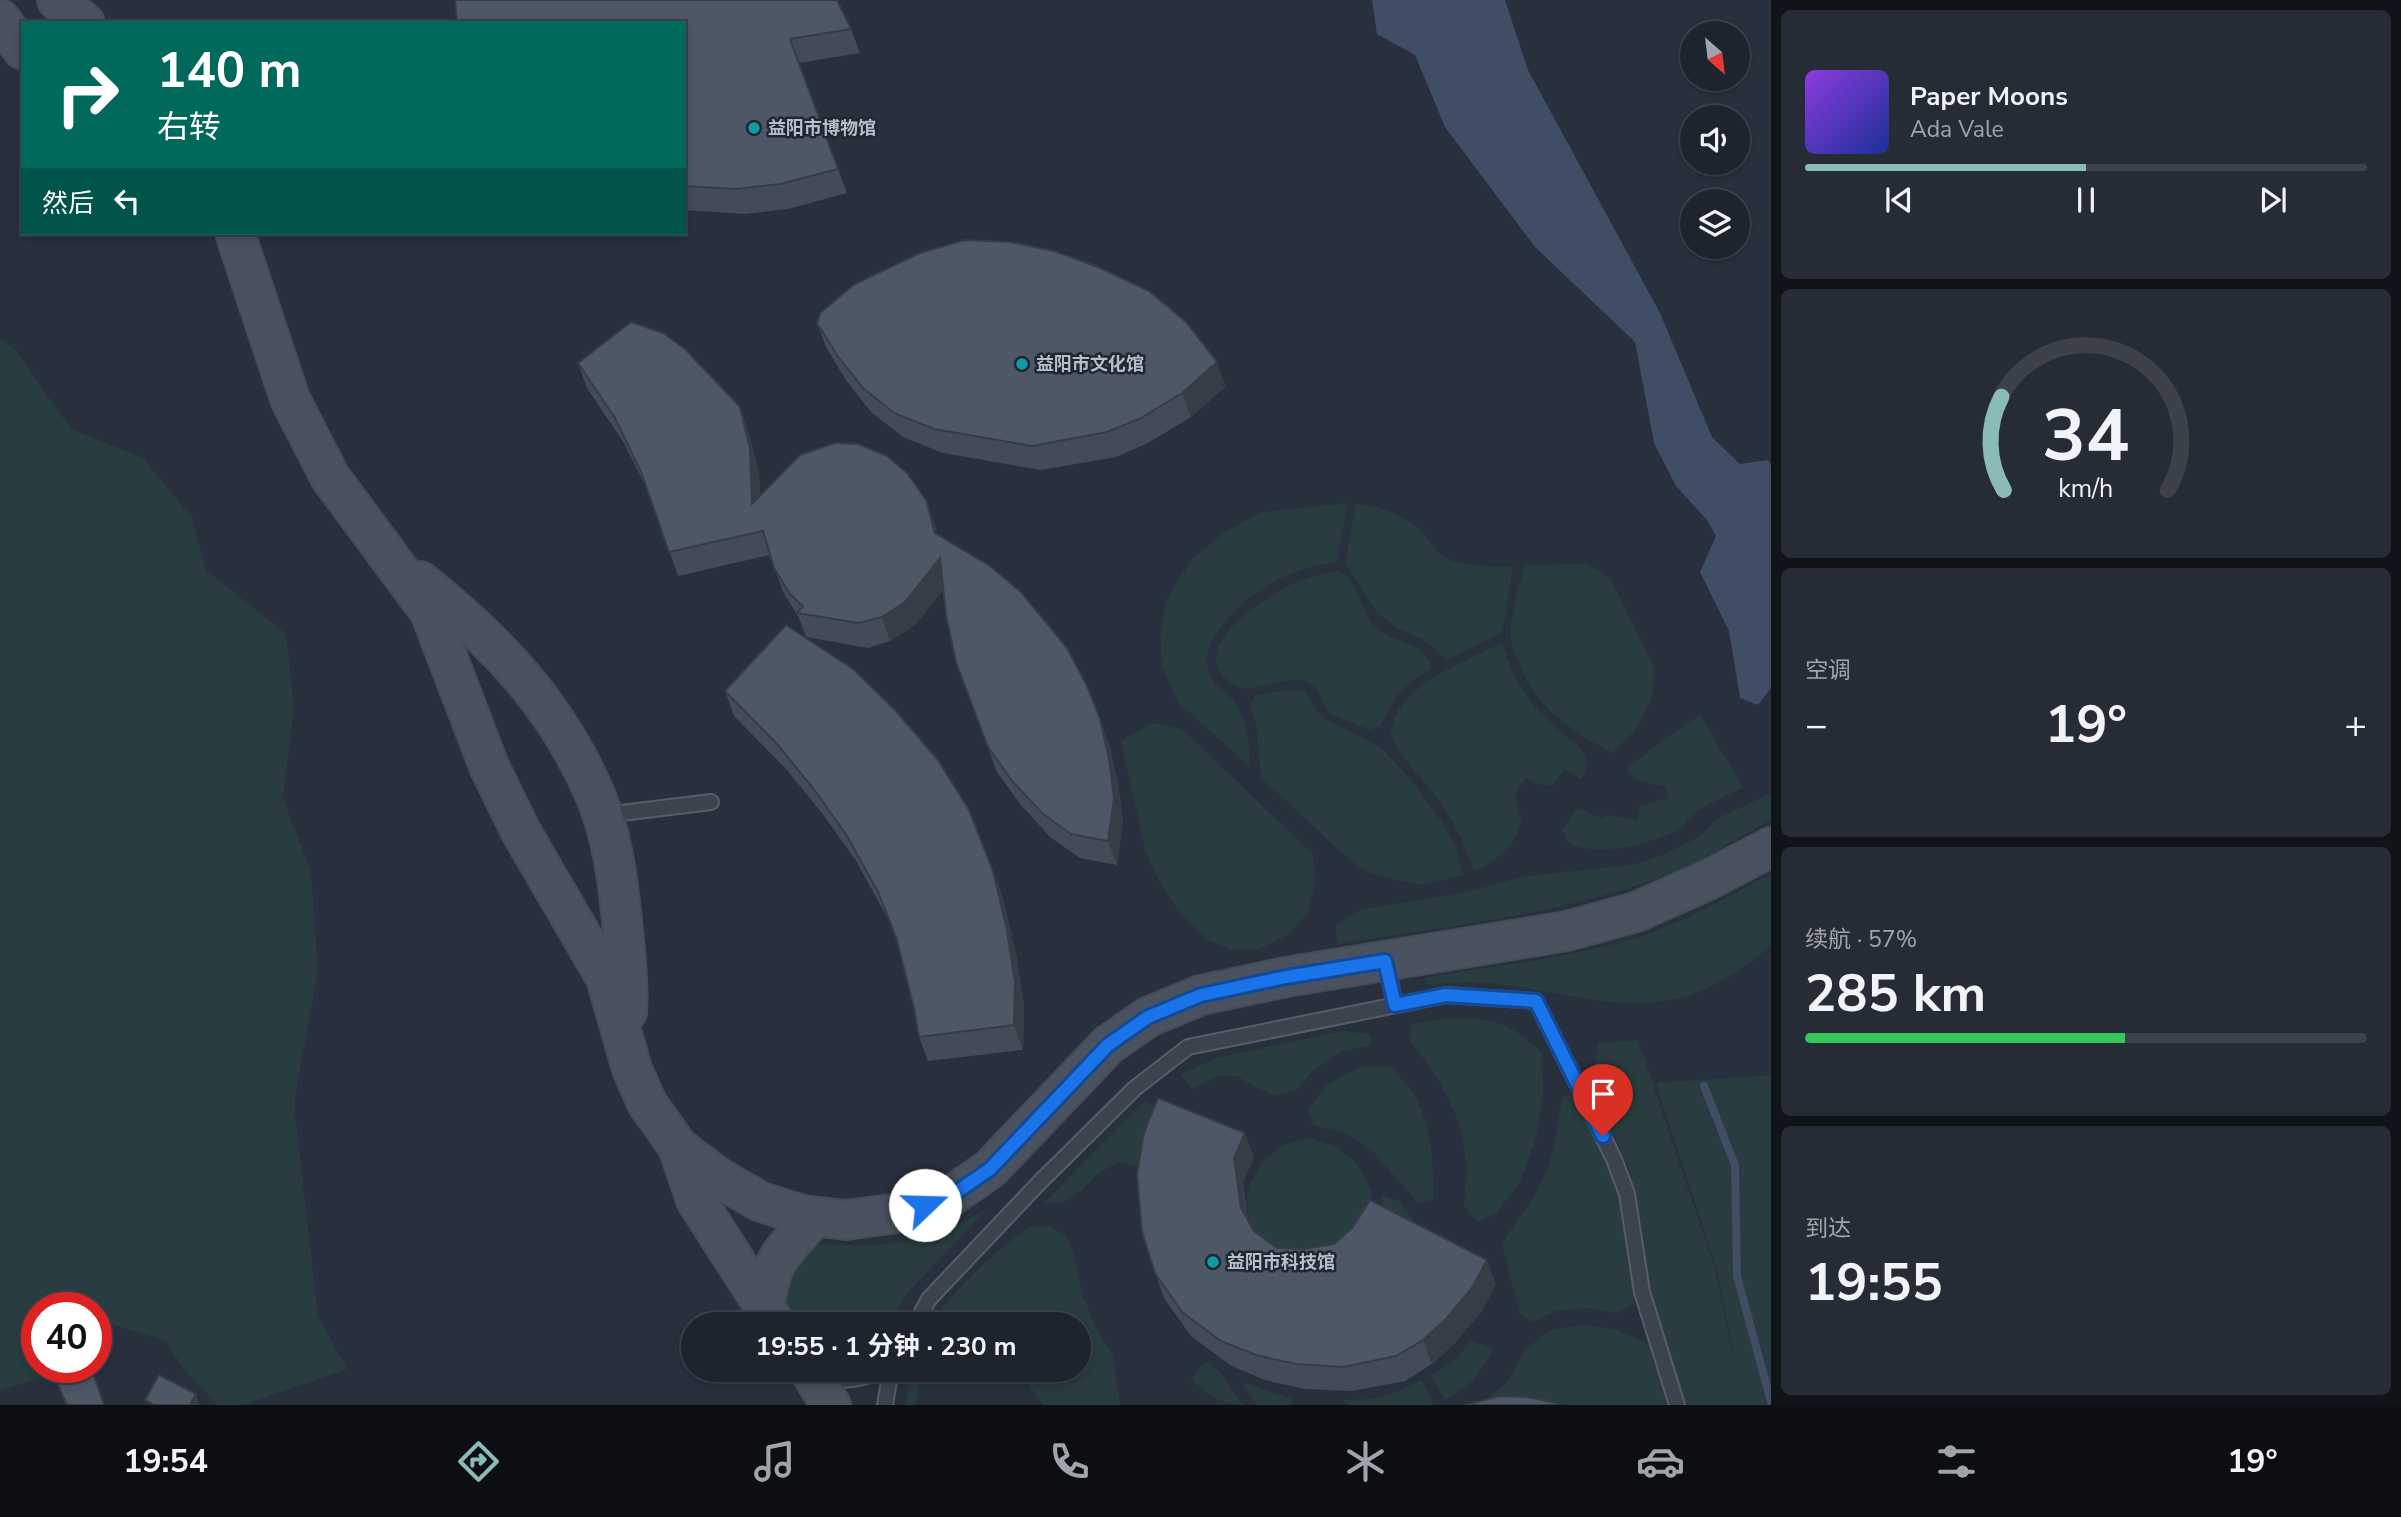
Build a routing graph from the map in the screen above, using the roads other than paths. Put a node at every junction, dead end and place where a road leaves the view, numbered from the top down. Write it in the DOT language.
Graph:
graph roads {
  1 [pos="57,0"];
  2 [pos="0,19"];
  3 [pos="83,21"];
  4 [pos="21,47"];
  5 [pos="226,235"];
  6 [pos="241,250"];
  7 [pos="391,558"];
  8 [pos="711,802"];
  9 [pos="602,816"];
  10 [pos="1771,847"];
  11 [pos="1385,961"];
  12 [pos="1395,1005"];
  13 [pos="625,1038"];
  14 [pos="678,1147"];
  15 [pos="815,1217"];
  16 [pos="767,1312"];
  17 [pos="770,1312"];
  18 [pos="922,1312"];
  19 [pos="817,1382"];
  20 [pos="889,1382"];
  21 [pos="831,1405"];
  22 [pos="886,1405"];
  23 [pos="1677,1405"];
  1 -- 3 [label="street"];
  2 -- 4 [label="street"];
  5 -- 6 [label="street"];
  6 -- 7 [label="street"];
  7 -- 9 [label="street"];
  7 -- 13 [label="street"];
  8 -- 9 [label="lane"];
  9 -- 13 [label="street"];
  10 -- 11 [label="street"];
  11 -- 12 [label="lane"];
  11 -- 15 [label="street"];
  12 -- 18 [label="lane"];
  12 -- 23 [label="lane"];
  13 -- 14 [label="street"];
  14 -- 15 [label="street"];
  14 -- 16 [label="street"];
  15 -- 17 [label="street"];
  19 -- 21 [label="street"];
  20 -- 22 [label="lane"];
}
